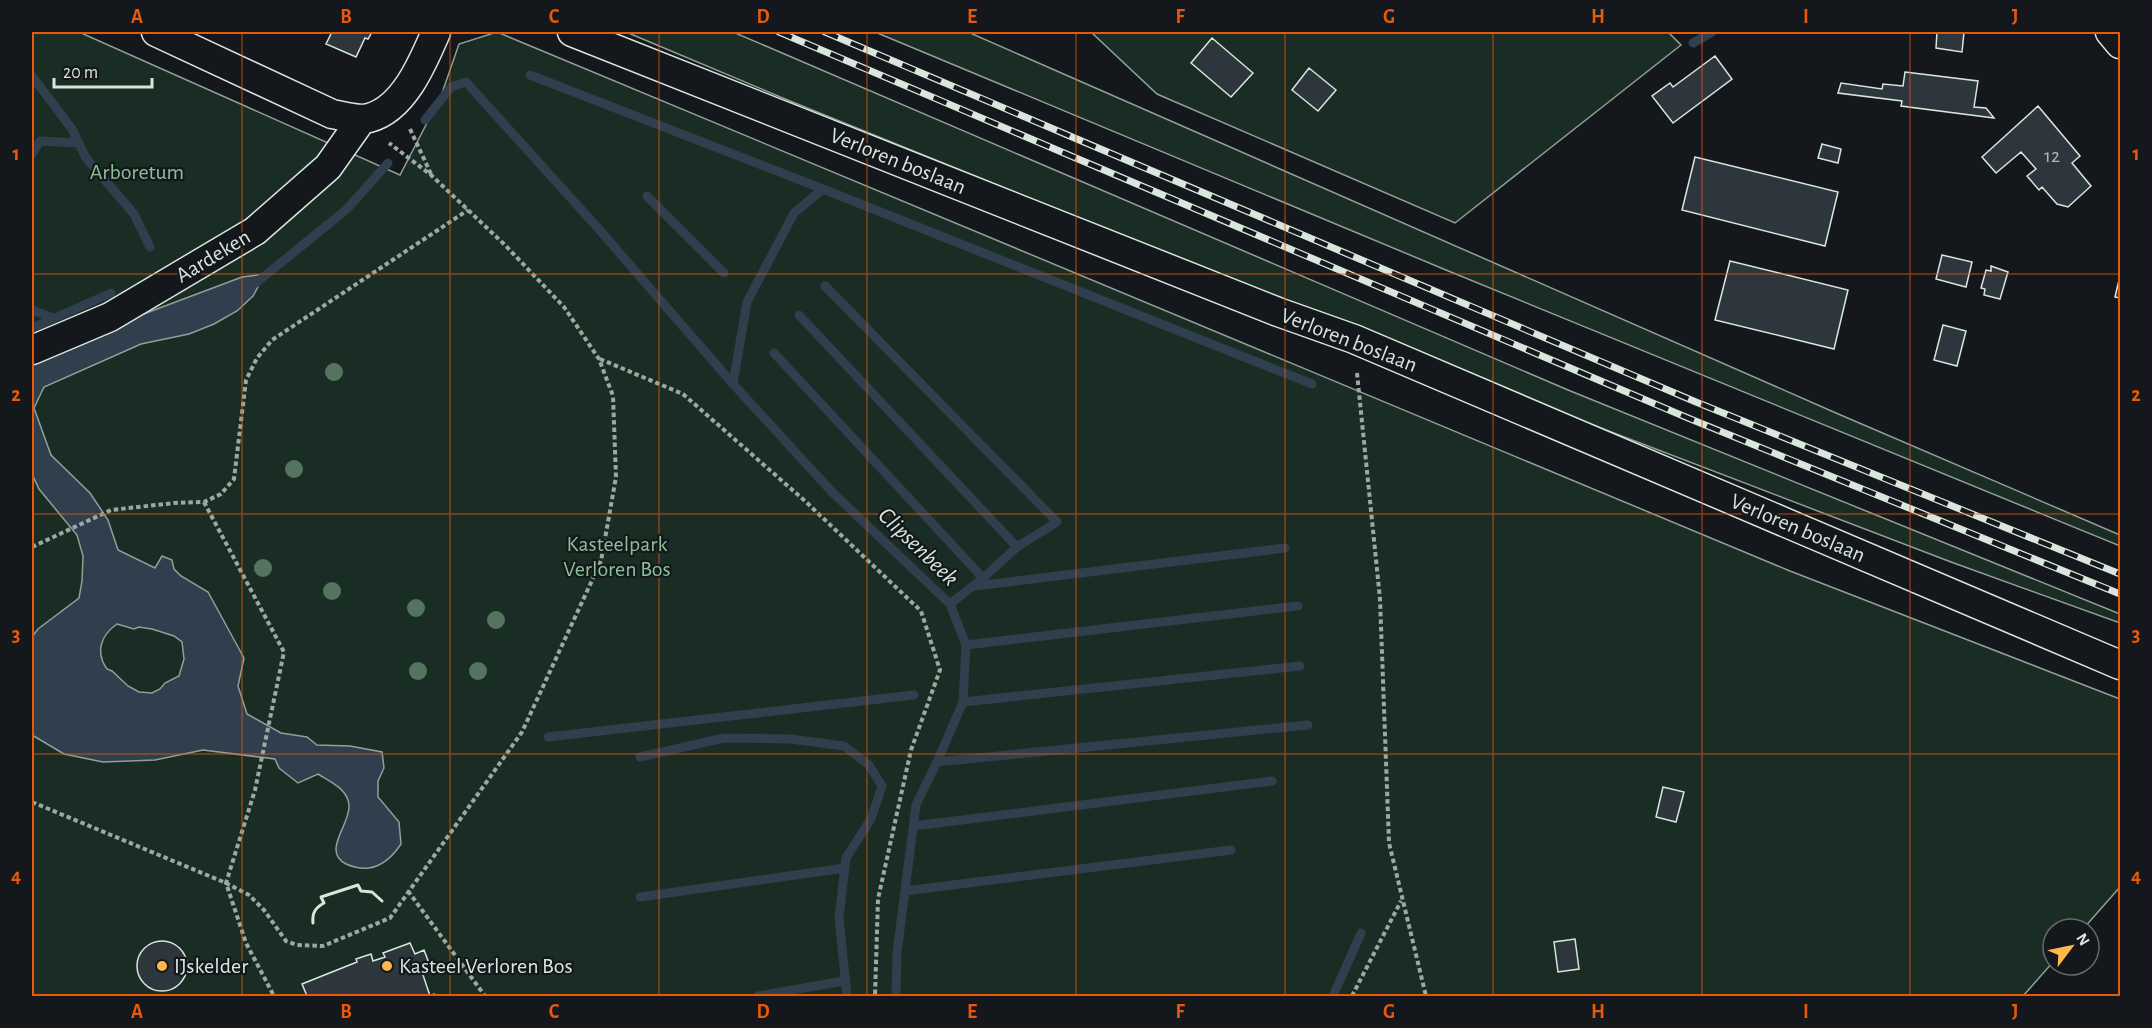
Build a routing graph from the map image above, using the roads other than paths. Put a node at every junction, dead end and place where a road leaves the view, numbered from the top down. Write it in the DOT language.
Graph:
graph roads {
  1 [pos="156,32"];
  2 [pos="436,32"];
  3 [pos="572,32"];
  4 [pos="2110,32"];
  5 [pos="2121,44"];
  6 [pos="362,119"];
  7 [pos="32,350"];
  8 [pos="2121,665"];
  1 -- 6 [label="street"];
  2 -- 6 [label="street"];
  3 -- 8 [label="street, Verloren boslaan"];
  4 -- 5 [label="street"];
  6 -- 7 [label="street, Aardeken"];
}
